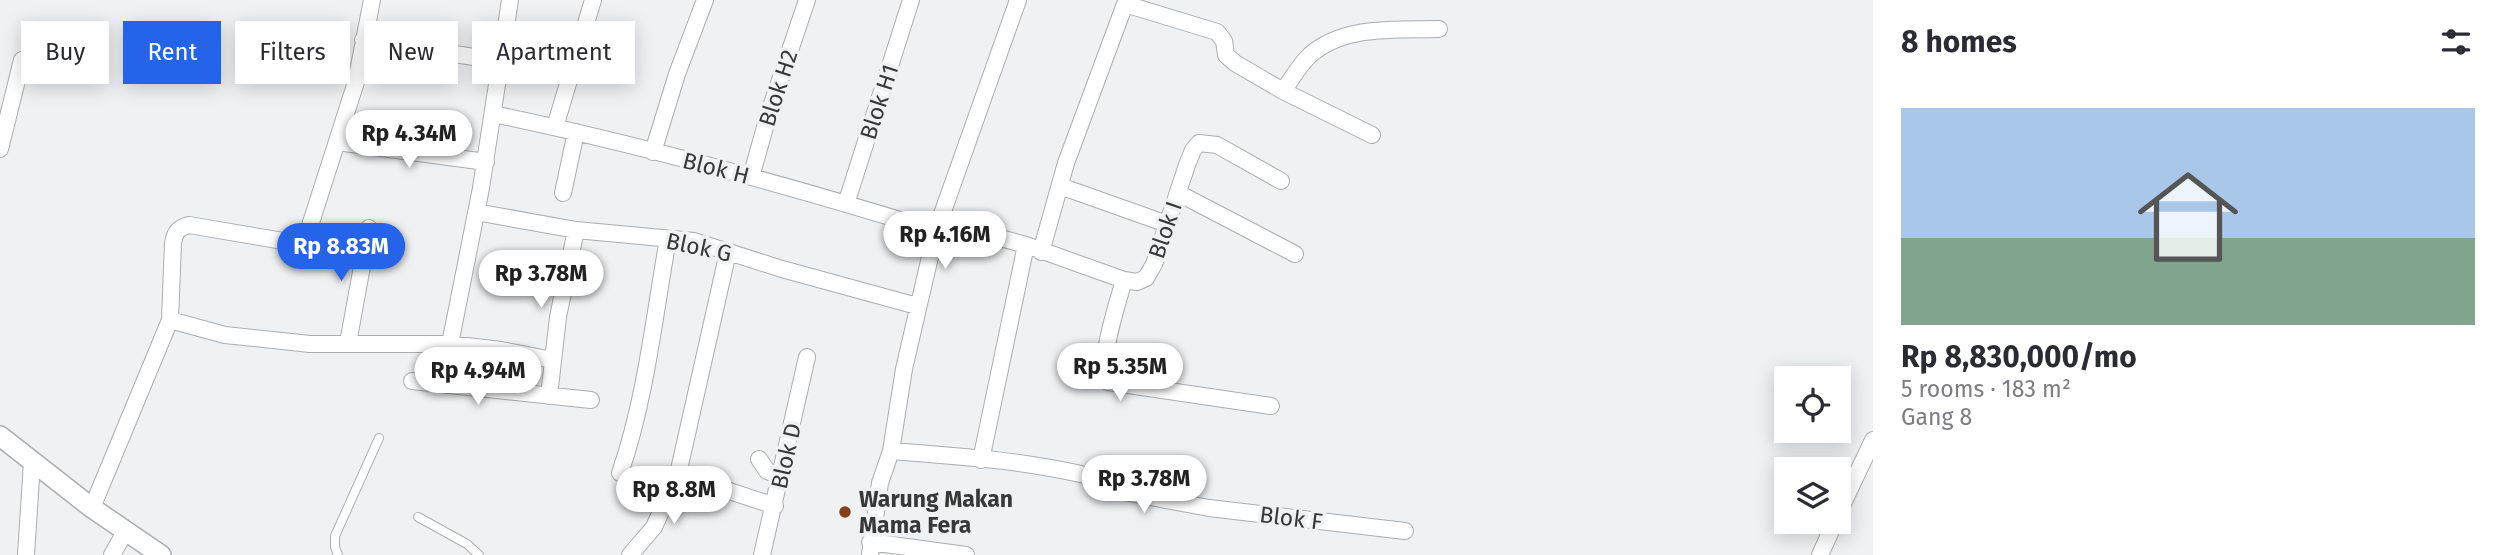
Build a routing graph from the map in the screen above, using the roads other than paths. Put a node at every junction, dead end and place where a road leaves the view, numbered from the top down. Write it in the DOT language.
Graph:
graph roads {
  1 [pos="372,0"];
  2 [pos="510,0"];
  3 [pos="593,0"];
  4 [pos="705,0"];
  5 [pos="807,0"];
  6 [pos="911,0"];
  7 [pos="1018,0"];
  8 [pos="1125,2"];
  9 [pos="507,21"];
  10 [pos="1439,29"];
  11 [pos="363,40"];
  12 [pos="472,57"];
  13 [pos="21,64"];
  14 [pos="497,84"];
  15 [pos="1283,91"];
  16 [pos="493,114"];
  17 [pos="555,127"];
  18 [pos="576,132"];
  19 [pos="1372,135"];
  20 [pos="337,142"];
  21 [pos="0,149"];
  22 [pos="653,152"];
  23 [pos="486,162"];
  24 [pos="751,177"];
  25 [pos="1281,181"];
  26 [pos="1060,186"];
  27 [pos="563,193"];
  28 [pos="1178,193"];
  29 [pos="846,204"];
  30 [pos="476,212"];
  31 [pos="1167,224"];
  32 [pos="937,226"];
  33 [pos="369,229"];
  34 [pos="576,230"];
  35 [pos="667,239"];
  36 [pos="1033,248"];
  37 [pos="728,251"];
  38 [pos="1295,254"];
  39 [pos="1124,280"];
  40 [pos="918,306"];
  41 [pos="170,320"];
  42 [pos="348,344"];
  43 [pos="450,344"];
  44 [pos="807,357"];
  45 [pos="553,360"];
  46 [pos="412,381"];
  47 [pos="549,396"];
  48 [pos="591,400"];
  49 [pos="1272,406"];
  50 [pos="0,436"];
  51 [pos="379,438"];
  52 [pos="1873,440"];
  53 [pos="891,450"];
  54 [pos="759,459"];
  55 [pos="981,460"];
  56 [pos="32,462"];
  57 [pos="620,473"];
  58 [pos="678,474"];
  59 [pos="781,476"];
  60 [pos="1851,487"];
  61 [pos="775,506"];
  62 [pos="92,508"];
  63 [pos="418,517"];
  64 [pos="1405,531"];
  65 [pos="125,532"];
  66 [pos="1830,534"];
  67 [pos="870,549"];
  68 [pos="26,555"];
  69 [pos="112,555"];
  70 [pos="161,555"];
  71 [pos="338,555"];
  72 [pos="479,555"];
  73 [pos="630,555"];
  74 [pos="762,555"];
  75 [pos="966,555"];
  76 [pos="1820,555"];
  1 -- 11 [label="street"];
  2 -- 9 [label="street"];
  3 -- 17 [label="street"];
  4 -- 22 [label="street"];
  5 -- 24 [label="street, Blok H2"];
  6 -- 29 [label="street, Blok H1"];
  7 -- 32 [label="street"];
  8 -- 15 [label="street"];
  8 -- 26 [label="street"];
  10 -- 15 [label="street"];
  11 -- 12 [label="street"];
  11 -- 20 [label="street"];
  13 -- 21 [label="street"];
  14 -- 16 [label="street"];
  15 -- 19 [label="street"];
  16 -- 17 [label="street, Blok H"];
  16 -- 23 [label="street"];
  17 -- 18 [label="street, Blok H"];
  18 -- 22 [label="street, Blok H"];
  18 -- 27 [label="street"];
  20 -- 23 [label="street"];
  20 -- 41 [label="street"];
  22 -- 24 [label="street, Blok H"];
  23 -- 30 [label="street"];
  24 -- 29 [label="street, Blok H"];
  25 -- 28 [label="street, Blok I"];
  26 -- 31 [label="street"];
  26 -- 36 [label="street"];
  28 -- 31 [label="street, Blok I"];
  28 -- 38 [label="street"];
  29 -- 32 [label="street, Blok H"];
  30 -- 34 [label="street, Blok G"];
  30 -- 43 [label="street"];
  31 -- 39 [label="street, Blok I"];
  32 -- 36 [label="street, Blok I"];
  32 -- 40 [label="street"];
  33 -- 42 [label="street"];
  34 -- 35 [label="street, Blok G"];
  34 -- 45 [label="street"];
  35 -- 37 [label="street, Blok G"];
  35 -- 57 [label="street"];
  36 -- 39 [label="street, Blok I"];
  36 -- 55 [label="street"];
  37 -- 40 [label="street, Blok G"];
  37 -- 58 [label="street"];
  39 -- 49 [label="street"];
  40 -- 53 [label="street"];
  41 -- 42 [label="street"];
  41 -- 62 [label="street"];
  42 -- 43 [label="street"];
  43 -- 45 [label="street"];
  44 -- 59 [label="street, Blok D"];
  45 -- 47 [label="street"];
  46 -- 47 [label="street"];
  47 -- 48 [label="street"];
  50 -- 56 [label="street"];
  51 -- 71 [label="lane"];
  52 -- 60 [label="street"];
  53 -- 55 [label="street, Blok F"];
  53 -- 67 [label="street"];
  54 -- 59 [label="street"];
  55 -- 64 [label="street, Blok F"];
  56 -- 62 [label="street"];
  56 -- 68 [label="street"];
  58 -- 61 [label="street"];
  58 -- 73 [label="street"];
  59 -- 61 [label="street, Blok D"];
  61 -- 74 [label="street, Blok D"];
  62 -- 65 [label="street"];
  63 -- 72 [label="lane"];
  65 -- 69 [label="street"];
  65 -- 70 [label="street"];
  66 -- 76 [label="street"];
  67 -- 75 [label="street"];
}
